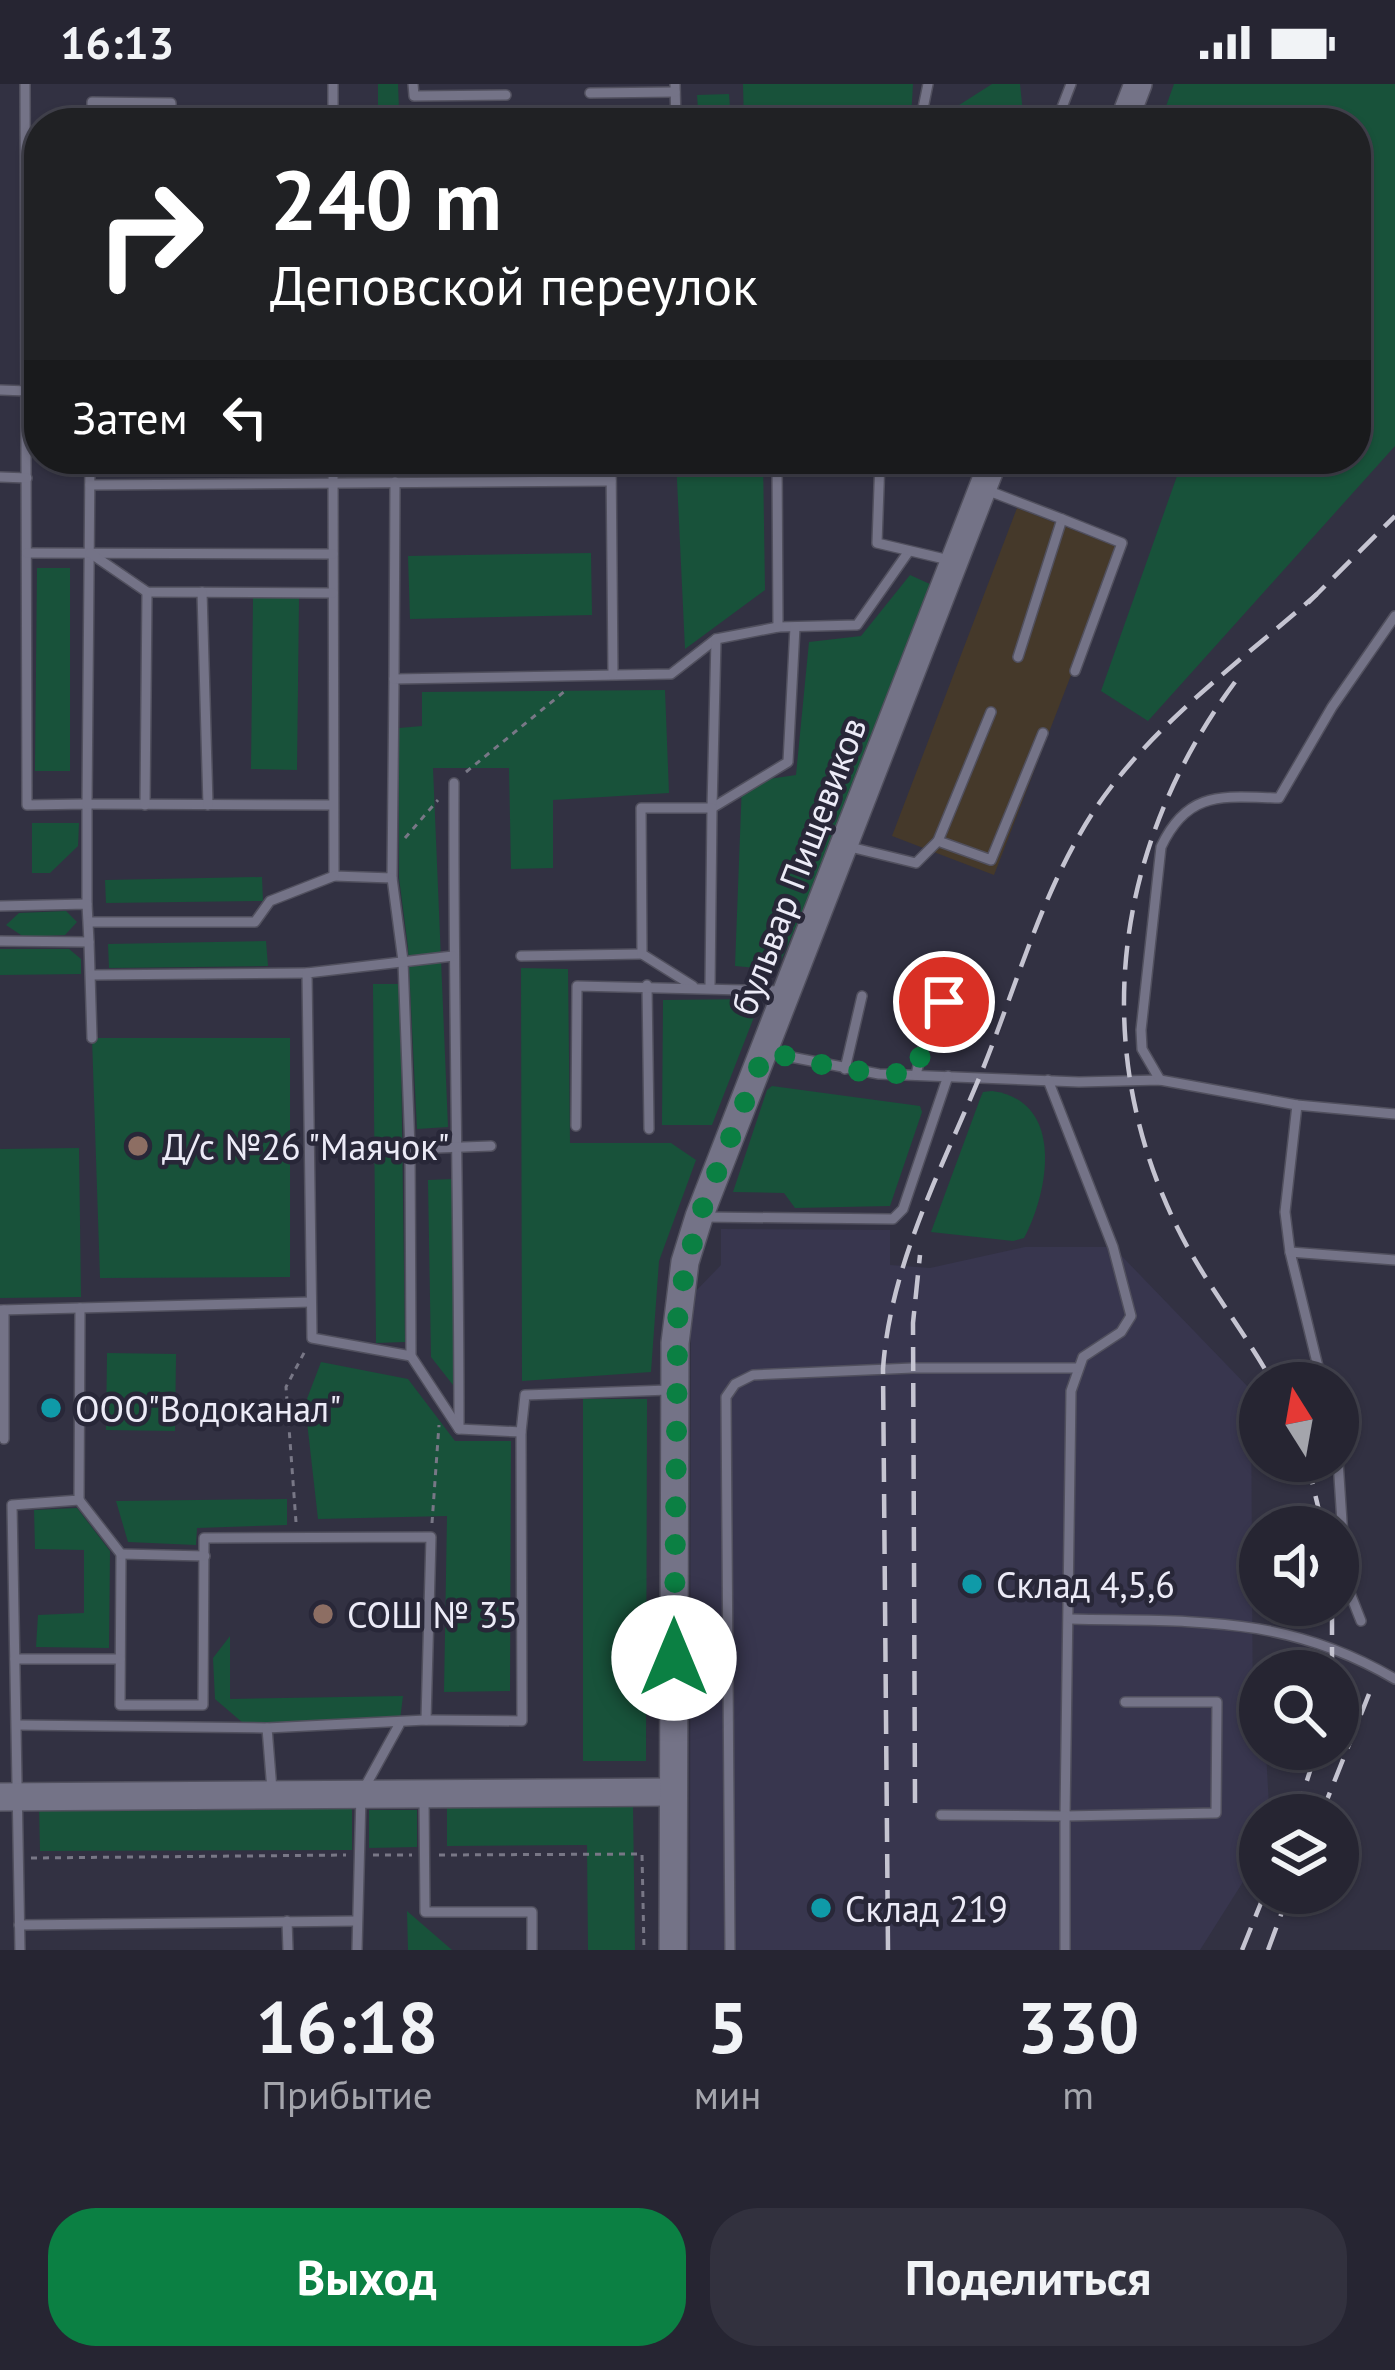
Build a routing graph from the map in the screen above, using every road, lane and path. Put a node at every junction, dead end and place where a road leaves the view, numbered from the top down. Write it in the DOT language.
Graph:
graph roads {
  1 [pos="413,84"];
  2 [pos="675,88"];
  3 [pos="590,93"];
  4 [pos="506,95"];
  5 [pos="92,108"];
  6 [pos="171,108"];
  7 [pos="27,474"];
  8 [pos="90,474"];
  9 [pos="333,474"];
  10 [pos="611,474"];
  11 [pos="777,474"];
  12 [pos="879,474"];
  13 [pos="988,474"];
  14 [pos="0,477"];
  15 [pos="27,478"];
  16 [pos="395,482"];
  17 [pos="611,482"];
  18 [pos="333,483"];
  19 [pos="90,484"];
  20 [pos="982,488"];
  21 [pos="1062,519"];
  22 [pos="909,551"];
  23 [pos="27,553"];
  24 [pos="90,553"];
  25 [pos="333,554"];
  26 [pos="954,562"];
  27 [pos="147,592"];
  28 [pos="202,592"];
  29 [pos="333,593"];
  30 [pos="1395,616"];
  31 [pos="778,627"];
  32 [pos="794,627"];
  33 [pos="716,639"];
  34 [pos="1018,657"];
  35 [pos="1075,671"];
  36 [pos="588,673"];
  37 [pos="613,674"];
  38 [pos="394,679"];
  39 [pos="991,712"];
  40 [pos="1043,733"];
  41 [pos="454,783"];
  42 [pos="88,805"];
  43 [pos="146,805"];
  44 [pos="208,805"];
  45 [pos="333,805"];
  46 [pos="712,808"];
  47 [pos="938,841"];
  48 [pos="845,845"];
  49 [pos="392,853"];
  50 [pos="334,876"];
  51 [pos="392,878"];
  52 [pos="87,904"];
  53 [pos="0,906"];
  54 [pos="88,922"];
  55 [pos="0,940"];
  56 [pos="89,942"];
  57 [pos="642,954"];
  58 [pos="453,956"];
  59 [pos="521,956"];
  60 [pos="403,961"];
  61 [pos="307,974"];
  62 [pos="91,975"];
  63 [pos="647,986"];
  64 [pos="692,986"];
  65 [pos="710,987"];
  66 [pos="785,992"];
  67 [pos="862,996"];
  68 [pos="944,1002"];
  69 [pos="92,1038"];
  70 [pos="765,1051"];
  71 [pos="845,1070"];
  72 [pos="916,1075"];
  73 [pos="948,1076"];
  74 [pos="1048,1080"];
  75 [pos="1160,1080"];
  76 [pos="1297,1105"];
  77 [pos="1395,1114"];
  78 [pos="576,1126"];
  79 [pos="649,1129"];
  80 [pos="491,1146"];
  81 [pos="460,1147"];
  82 [pos="410,1149"];
  83 [pos="699,1217"];
  84 [pos="1290,1252"];
  85 [pos="1395,1260"];
  86 [pos="311,1303"];
  87 [pos="80,1308"];
  88 [pos="2,1310"];
  89 [pos="312,1338"];
  90 [pos="411,1356"];
  91 [pos="1317,1362"];
  92 [pos="1076,1368"];
  93 [pos="674,1389"];
  94 [pos="440,1401"];
  95 [pos="459,1429"];
  96 [pos="521,1432"];
  97 [pos="4,1439"];
  98 [pos="1339,1482"];
  99 [pos="79,1500"];
  100 [pos="430,1537"];
  101 [pos="297,1539"];
  102 [pos="121,1554"];
  103 [pos="205,1556"];
  104 [pos="1070,1619"];
  105 [pos="1361,1621"];
  106 [pos="15,1659"];
  107 [pos="120,1659"];
  108 [pos="1395,1679"];
  109 [pos="1125,1702"];
  110 [pos="426,1720"];
  111 [pos="399,1724"];
  112 [pos="16,1725"];
  113 [pos="267,1728"];
  114 [pos="673,1792"];
  115 [pos="362,1794"];
  116 [pos="424,1794"];
  117 [pos="273,1795"];
  118 [pos="7,1797"];
  119 [pos="941,1815"];
  120 [pos="1065,1816"];
  121 [pos="287,1921"];
  122 [pos="356,1921"];
  123 [pos="19,1925"];
  124 [pos="20,1950"];
  125 [pos="288,1950"];
  126 [pos="357,1950"];
  127 [pos="532,1950"];
  128 [pos="673,1950"];
  129 [pos="730,1950"];
  130 [pos="1065,1950"];
  1 -- 4 [label="lane"];
  2 -- 3 [label="lane"];
  5 -- 6 [label="lane"];
  7 -- 15 [label="lane"];
  8 -- 19 [label="lane"];
  9 -- 18 [label="lane"];
  10 -- 17 [label="lane"];
  11 -- 31 [label="lane"];
  12 -- 22 [label="lane"];
  13 -- 20 [label="main road, бульвар Пищевиков"];
  14 -- 15 [label="lane"];
  15 -- 23 [label="lane"];
  16 -- 17 [label="lane"];
  16 -- 18 [label="lane"];
  16 -- 38 [label="lane"];
  17 -- 37 [label="lane"];
  18 -- 19 [label="lane"];
  18 -- 25 [label="lane"];
  19 -- 24 [label="lane"];
  20 -- 21 [label="lane"];
  20 -- 26 [label="main road, бульвар Пищевиков"];
  21 -- 34 [label="lane"];
  21 -- 35 [label="lane"];
  22 -- 26 [label="lane"];
  22 -- 32 [label="lane"];
  23 -- 24 [label="lane"];
  23 -- 42 [label="lane"];
  24 -- 25 [label="lane"];
  24 -- 27 [label="lane"];
  24 -- 42 [label="lane"];
  25 -- 29 [label="lane"];
  26 -- 48 [label="main road, бульвар Пищевиков"];
  27 -- 28 [label="lane"];
  27 -- 43 [label="lane"];
  28 -- 29 [label="lane"];
  28 -- 44 [label="lane"];
  29 -- 45 [label="lane"];
  30 -- 75 [label="lane"];
  31 -- 32 [label="lane"];
  31 -- 33 [label="lane"];
  32 -- 46 [label="lane"];
  33 -- 37 [label="lane"];
  33 -- 46 [label="lane"];
  36 -- 37 [label="lane"];
  36 -- 38 [label="lane"];
  36 -- 41 [label="path"];
  38 -- 49 [label="lane"];
  39 -- 47 [label="lane"];
  40 -- 47 [label="lane"];
  41 -- 49 [label="path"];
  41 -- 58 [label="lane"];
  42 -- 43 [label="lane"];
  42 -- 52 [label="lane"];
  43 -- 44 [label="lane"];
  44 -- 45 [label="lane"];
  45 -- 50 [label="lane"];
  46 -- 57 [label="lane"];
  46 -- 65 [label="lane"];
  47 -- 48 [label="lane"];
  48 -- 66 [label="main road, бульвар Пищевиков"];
  49 -- 51 [label="lane"];
  50 -- 51 [label="lane"];
  50 -- 54 [label="lane"];
  51 -- 60 [label="lane"];
  52 -- 53 [label="lane"];
  52 -- 54 [label="lane"];
  54 -- 56 [label="lane"];
  55 -- 56 [label="lane"];
  56 -- 62 [label="lane"];
  57 -- 59 [label="lane"];
  57 -- 64 [label="lane"];
  58 -- 60 [label="lane"];
  58 -- 81 [label="lane"];
  60 -- 61 [label="lane"];
  60 -- 82 [label="lane"];
  61 -- 62 [label="lane"];
  61 -- 86 [label="lane"];
  62 -- 69 [label="lane"];
  63 -- 64 [label="lane"];
  63 -- 78 [label="lane"];
  63 -- 79 [label="lane"];
  64 -- 65 [label="lane"];
  65 -- 66 [label="lane"];
  66 -- 70 [label="main road, бульвар Пищевиков"];
  67 -- 71 [label="lane"];
  68 -- 72 [label="lane"];
  70 -- 71 [label="lane"];
  70 -- 83 [label="main road, бульвар Пищевиков"];
  71 -- 72 [label="lane"];
  72 -- 73 [label="lane"];
  73 -- 74 [label="lane"];
  73 -- 83 [label="lane"];
  74 -- 75 [label="lane"];
  74 -- 92 [label="lane"];
  75 -- 76 [label="lane"];
  76 -- 77 [label="lane"];
  76 -- 84 [label="lane"];
  80 -- 81 [label="lane"];
  81 -- 82 [label="lane"];
  81 -- 95 [label="lane"];
  82 -- 90 [label="lane"];
  83 -- 93 [label="main road, бульвар Пищевиков"];
  84 -- 85 [label="lane"];
  84 -- 91 [label="lane"];
  86 -- 87 [label="lane"];
  86 -- 89 [label="lane"];
  87 -- 88 [label="lane"];
  87 -- 99 [label="lane"];
  88 -- 97 [label="lane"];
  89 -- 90 [label="lane"];
  89 -- 101 [label="path"];
  90 -- 94 [label="lane"];
  92 -- 104 [label="lane"];
  92 -- 129 [label="lane"];
  93 -- 96 [label="lane"];
  93 -- 114 [label="main road, бульвар Пищевиков"];
  94 -- 95 [label="lane"];
  94 -- 100 [label="path"];
  95 -- 96 [label="lane"];
  96 -- 110 [label="lane"];
  98 -- 105 [label="lane"];
  99 -- 102 [label="lane"];
  99 -- 106 [label="lane"];
  100 -- 101 [label="lane"];
  100 -- 110 [label="lane"];
  101 -- 103 [label="lane"];
  102 -- 103 [label="lane"];
  102 -- 107 [label="lane"];
  103 -- 107 [label="lane"];
  104 -- 108 [label="lane"];
  104 -- 120 [label="lane"];
  106 -- 107 [label="lane"];
  106 -- 112 [label="lane"];
  109 -- 120 [label="lane"];
  110 -- 111 [label="lane"];
  111 -- 113 [label="lane"];
  111 -- 115 [label="lane"];
  112 -- 113 [label="lane"];
  112 -- 118 [label="lane"];
  113 -- 117 [label="lane"];
  114 -- 116 [label="main road"];
  114 -- 128 [label="main road, бульвар Пищевиков"];
  115 -- 116 [label="main road"];
  115 -- 117 [label="main road"];
  115 -- 122 [label="lane"];
  116 -- 127 [label="lane"];
  117 -- 118 [label="main road"];
  118 -- 123 [label="lane"];
  119 -- 120 [label="lane"];
  120 -- 130 [label="lane"];
  121 -- 122 [label="lane"];
  121 -- 123 [label="lane"];
  121 -- 125 [label="lane"];
  122 -- 126 [label="lane"];
  123 -- 124 [label="lane"];
}
